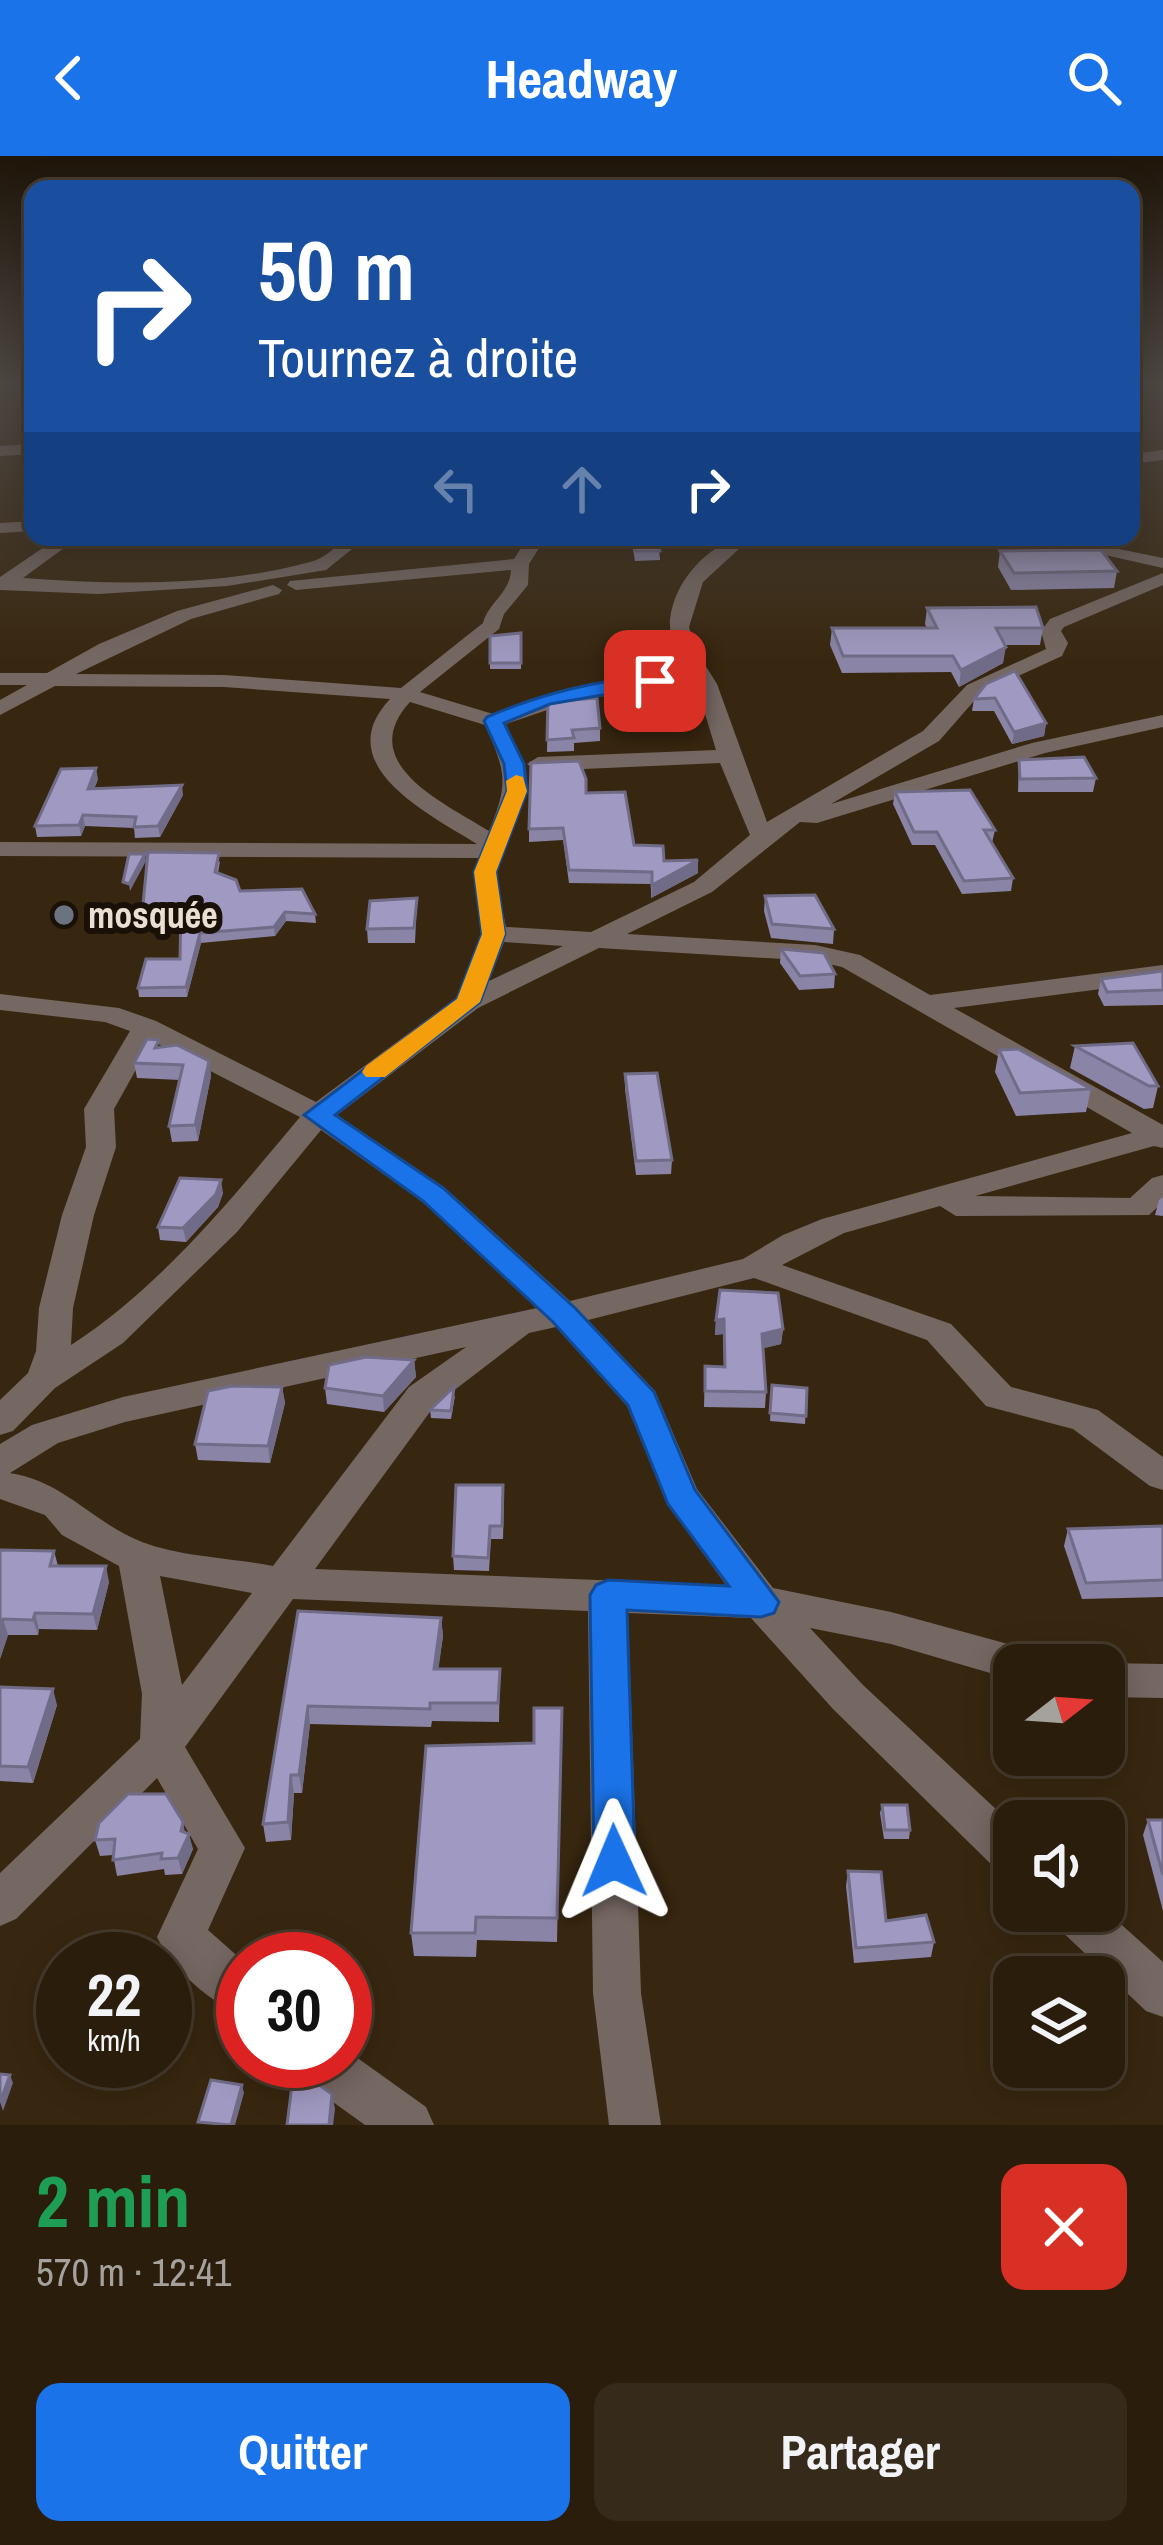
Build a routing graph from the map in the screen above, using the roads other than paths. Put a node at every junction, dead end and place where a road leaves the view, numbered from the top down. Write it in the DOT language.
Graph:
graph roads {
  1 [pos="57,546"];
  2 [pos="346,546"];
  3 [pos="528,546"];
  4 [pos="731,546"];
  5 [pos="1079,546"];
  6 [pos="1163,563"];
  7 [pos="520,564"];
  8 [pos="320,566"];
  9 [pos="1163,578"];
  10 [pos="2,584"];
  11 [pos="284,586"];
  12 [pos="702,674"];
  13 [pos="0,679"];
  14 [pos="55,680"];
  15 [pos="405,694"];
  16 [pos="0,709"];
  17 [pos="494,721"];
  18 [pos="1163,721"];
  19 [pos="730,756"];
  20 [pos="514,764"];
  21 [pos="767,835"];
  22 [pos="493,848"];
  23 [pos="0,849"];
  24 [pos="494,934"];
  25 [pos="601,939"];
  26 [pos="1163,973"];
  27 [pos="0,1002"];
  28 [pos="467,1002"];
  29 [pos="925,1004"];
  30 [pos="146,1027"];
  31 [pos="318,1115"];
  32 [pos="1160,1136"];
  33 [pos="1163,1185"];
  34 [pos="915,1207"];
  35 [pos="755,1267"];
  36 [pos="564,1315"];
  37 [pos="523,1324"];
  38 [pos="43,1379"];
  39 [pos="0,1422"];
  40 [pos="0,1462"];
  41 [pos="1163,1476"];
  42 [pos="0,1484"];
  43 [pos="137,1557"];
  44 [pos="282,1583"];
  45 [pos="608,1595"];
  46 [pos="761,1602"];
  47 [pos="993,1657"];
  48 [pos="1125,1680"];
  49 [pos="1163,1681"];
  50 [pos="161,1746"];
  51 [pos="993,1836"];
  52 [pos="0,1904"];
  53 [pos="1095,1932"];
  54 [pos="216,1968"];
  55 [pos="1163,1994"];
  56 [pos="357,2088"];
  57 [pos="408,2125"];
  58 [pos="635,2125"];
  1 -- 10 [label="street"];
  2 -- 8 [label="street"];
  3 -- 7 [label="street"];
  4 -- 12 [label="street"];
  5 -- 6 [label="street"];
  7 -- 11 [label="street"];
  7 -- 15 [label="street"];
  8 -- 10 [label="street"];
  8 -- 11 [label="street"];
  9 -- 21 [label="street"];
  11 -- 14 [label="street"];
  12 -- 17 [label="street"];
  12 -- 19 [label="street"];
  13 -- 14 [label="street"];
  14 -- 15 [label="street"];
  14 -- 16 [label="street"];
  15 -- 17 [label="street"];
  15 -- 22 [label="street"];
  17 -- 20 [label="street"];
  18 -- 21 [label="street"];
  19 -- 20 [label="street"];
  19 -- 21 [label="street"];
  20 -- 22 [label="street"];
  21 -- 25 [label="street"];
  22 -- 23 [label="street"];
  22 -- 24 [label="street"];
  24 -- 25 [label="street"];
  24 -- 28 [label="street"];
  25 -- 28 [label="street"];
  25 -- 29 [label="street"];
  26 -- 29 [label="street"];
  27 -- 30 [label="street"];
  28 -- 31 [label="street"];
  29 -- 32 [label="street"];
  30 -- 31 [label="street"];
  30 -- 38 [label="street"];
  31 -- 36 [label="street"];
  31 -- 38 [label="street"];
  32 -- 34 [label="street"];
  33 -- 34 [label="street"];
  34 -- 35 [label="street"];
  35 -- 36 [label="street"];
  35 -- 41 [label="street"];
  36 -- 37 [label="street"];
  36 -- 46 [label="street"];
  37 -- 40 [label="street"];
  37 -- 44 [label="street"];
  38 -- 39 [label="street"];
  42 -- 43 [label="street"];
  43 -- 44 [label="street"];
  43 -- 50 [label="street"];
  44 -- 45 [label="street"];
  44 -- 50 [label="street"];
  45 -- 46 [label="street"];
  45 -- 58 [label="street"];
  46 -- 47 [label="street"];
  46 -- 51 [label="street"];
  48 -- 49 [label="street"];
  50 -- 52 [label="street"];
  50 -- 54 [label="street"];
  53 -- 55 [label="street"];
  56 -- 57 [label="street"];
}
